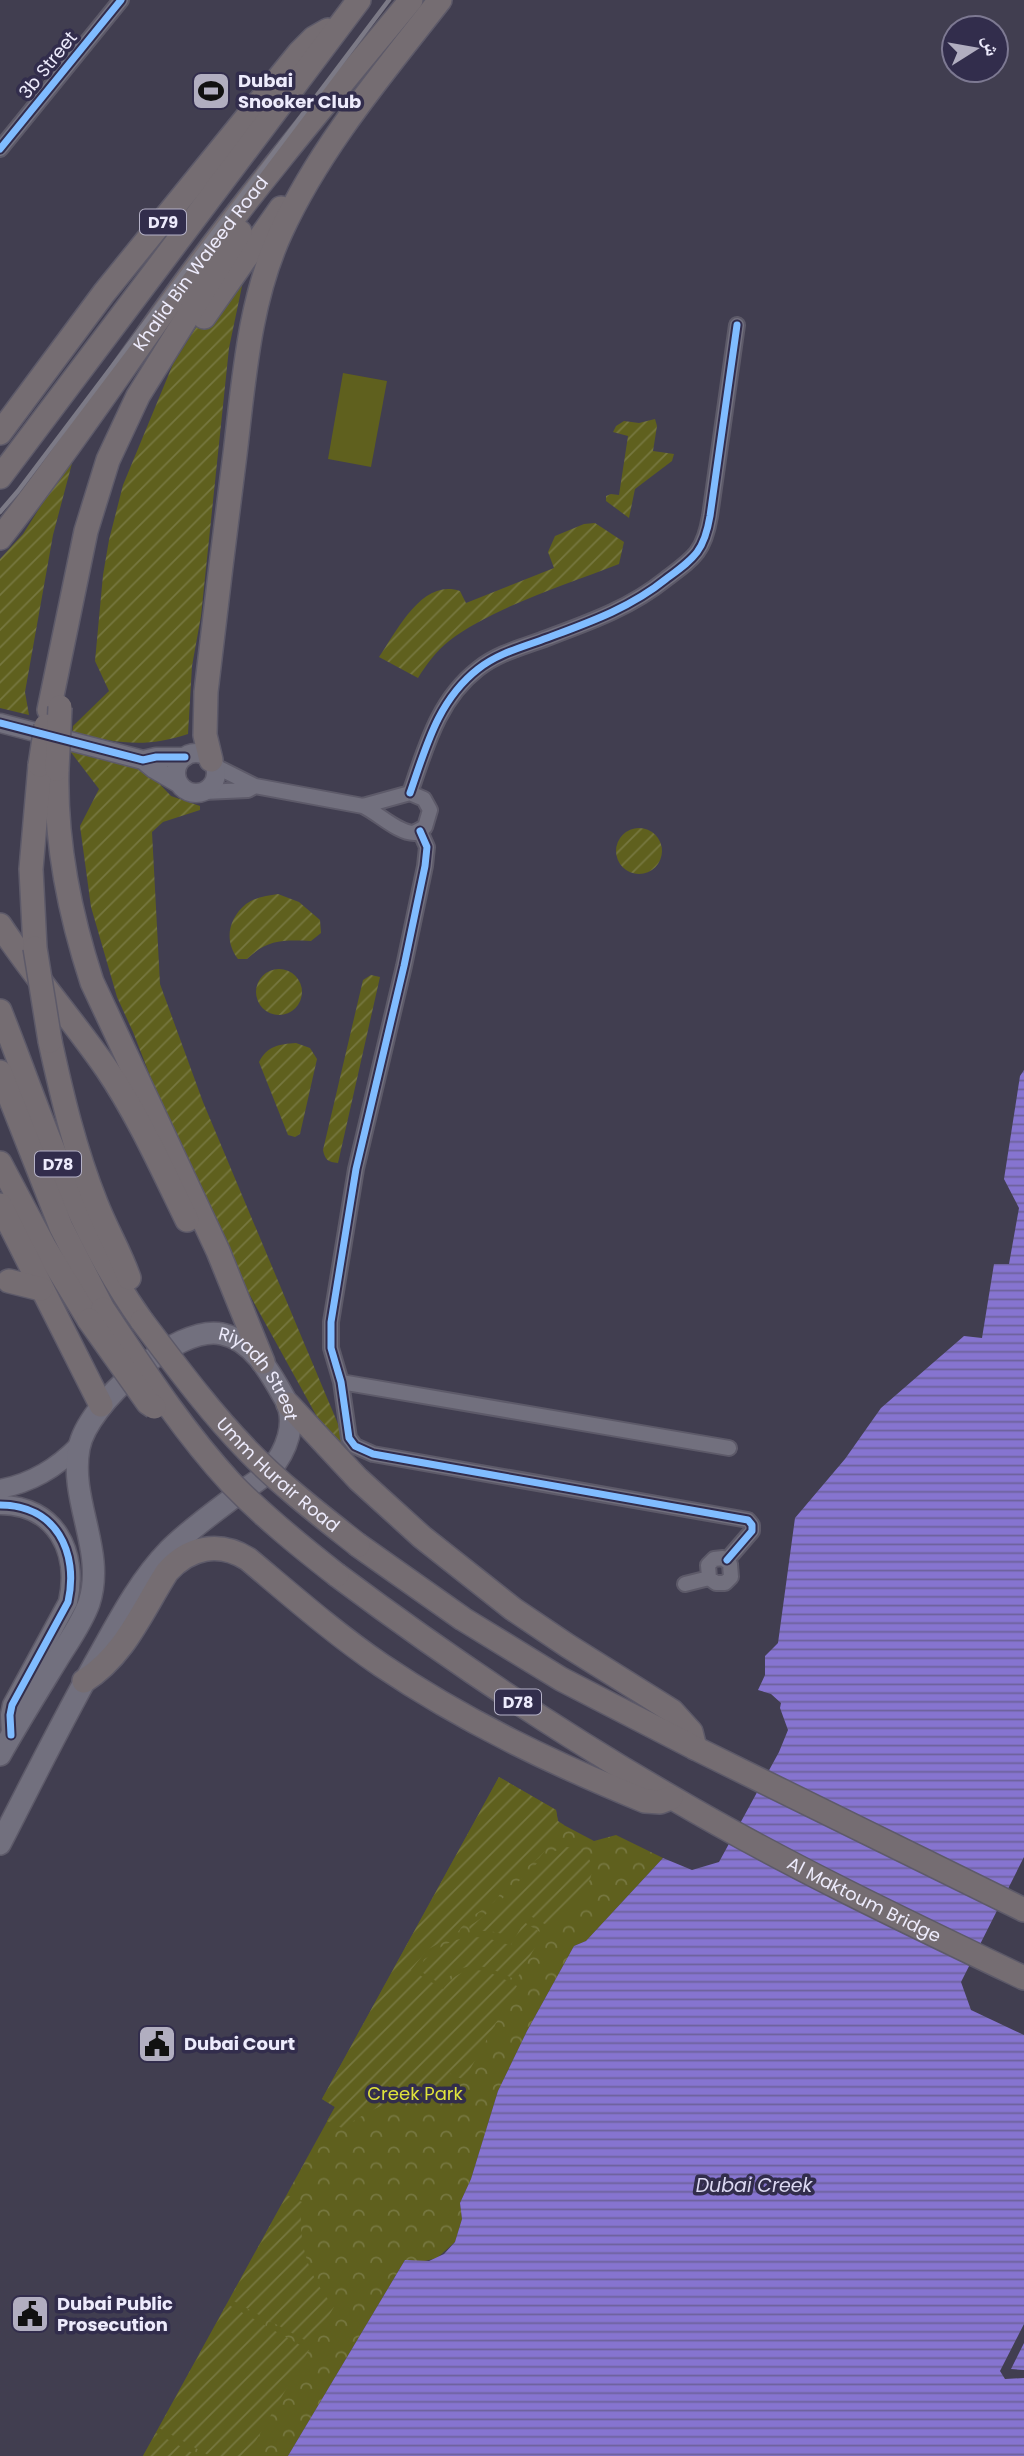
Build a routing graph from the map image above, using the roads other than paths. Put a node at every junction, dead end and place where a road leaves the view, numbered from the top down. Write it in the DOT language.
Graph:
graph roads {
  1 [pos="121,0"];
  2 [pos="359,0"];
  3 [pos="411,0"];
  4 [pos="440,0"];
  5 [pos="341,25"];
  6 [pos="300,134"];
  7 [pos="0,149"];
  8 [pos="324,155"];
  9 [pos="737,325"];
  10 [pos="138,396"];
  11 [pos="0,433"];
  12 [pos="0,477"];
  13 [pos="0,538"];
  14 [pos="0,723"];
  15 [pos="185,757"];
  16 [pos="143,761"];
  17 [pos="213,763"];
  18 [pos="49,767"];
  19 [pos="178,783"];
  20 [pos="255,786"];
  21 [pos="204,792"];
  22 [pos="410,793"];
  23 [pos="363,806"];
  24 [pos="420,831"];
  25 [pos="0,925"];
  26 [pos="0,1011"];
  27 [pos="0,1072"];
  28 [pos="0,1163"];
  29 [pos="0,1205"];
  30 [pos="218,1251"];
  31 [pos="9,1281"];
  32 [pos="41,1289"];
  33 [pos="96,1315"];
  34 [pos="138,1315"];
  35 [pos="263,1362"];
  36 [pos="341,1382"];
  37 [pos="288,1404"];
  38 [pos="101,1405"];
  39 [pos="79,1444"];
  40 [pos="729,1448"];
  41 [pos="0,1489"];
  42 [pos="0,1505"];
  43 [pos="685,1584"];
  44 [pos="85,1681"];
  45 [pos="11,1735"];
  46 [pos="695,1748"];
  47 [pos="0,1755"];
  48 [pos="671,1798"];
  49 [pos="707,1816"];
  50 [pos="0,1844"];
  51 [pos="1024,1910"];
  52 [pos="1024,1978"];
  1 -- 7 [label="street, 3b Street"];
  2 -- 5 [label="main road, D79"];
  3 -- 6 [label="main road, Khalid Bin Waleed Road"];
  4 -- 8 [label="main road"];
  5 -- 11 [label="main road, D79"];
  5 -- 12 [label="main road"];
  6 -- 10 [label="main road"];
  6 -- 13 [label="main road, Khalid Bin Waleed Road"];
  8 -- 10 [label="main road"];
  8 -- 17 [label="main road"];
  9 -- 22 [label="street"];
  10 -- 18 [label="main road, bridge"];
  14 -- 16 [label="street"];
  15 -- 16 [label="street"];
  15 -- 17 [label="street"];
  15 -- 19 [label="street"];
  16 -- 19 [label="street"];
  17 -- 20 [label="street"];
  17 -- 21 [label="street"];
  18 -- 30 [label="main road"];
  18 -- 34 [label="main road, bridge"];
  19 -- 21 [label="street"];
  20 -- 21 [label="street"];
  20 -- 23 [label="street"];
  22 -- 23 [label="street"];
  22 -- 24 [label="street"];
  23 -- 24 [label="street"];
  24 -- 36 [label="street"];
  25 -- 30 [label="main road"];
  26 -- 34 [label="main road, Umm Hurair Road / D78"];
  27 -- 33 [label="main road, D78"];
  28 -- 33 [label="main road"];
  29 -- 32 [label="main road"];
  30 -- 35 [label="main road"];
  31 -- 32 [label="main road"];
  32 -- 38 [label="main road"];
  33 -- 48 [label="main road, Umm Hurair Road / D78, bridge"];
  34 -- 46 [label="main road, Umm Hurair Road / D78, bridge"];
  35 -- 37 [label="main road, Riyadh Street"];
  35 -- 38 [label="main road, Riyadh Street"];
  36 -- 40 [label="street"];
  36 -- 43 [label="street"];
  37 -- 44 [label="main road, Riyadh Street"];
  37 -- 46 [label="main road"];
  38 -- 39 [label="main road, Riyadh Street"];
  39 -- 41 [label="street"];
  39 -- 45 [label="main road, Riyadh Street"];
  42 -- 45 [label="street"];
  44 -- 48 [label="main road"];
  44 -- 50 [label="main road, Riyadh Street"];
  45 -- 47 [label="main road, Riyadh Street"];
  46 -- 51 [label="main road, Umm Hurair Road / D78"];
  48 -- 49 [label="main road, Umm Hurair Road / D78"];
  49 -- 52 [label="main road, Al Maktoum Bridge / D78"];
}
